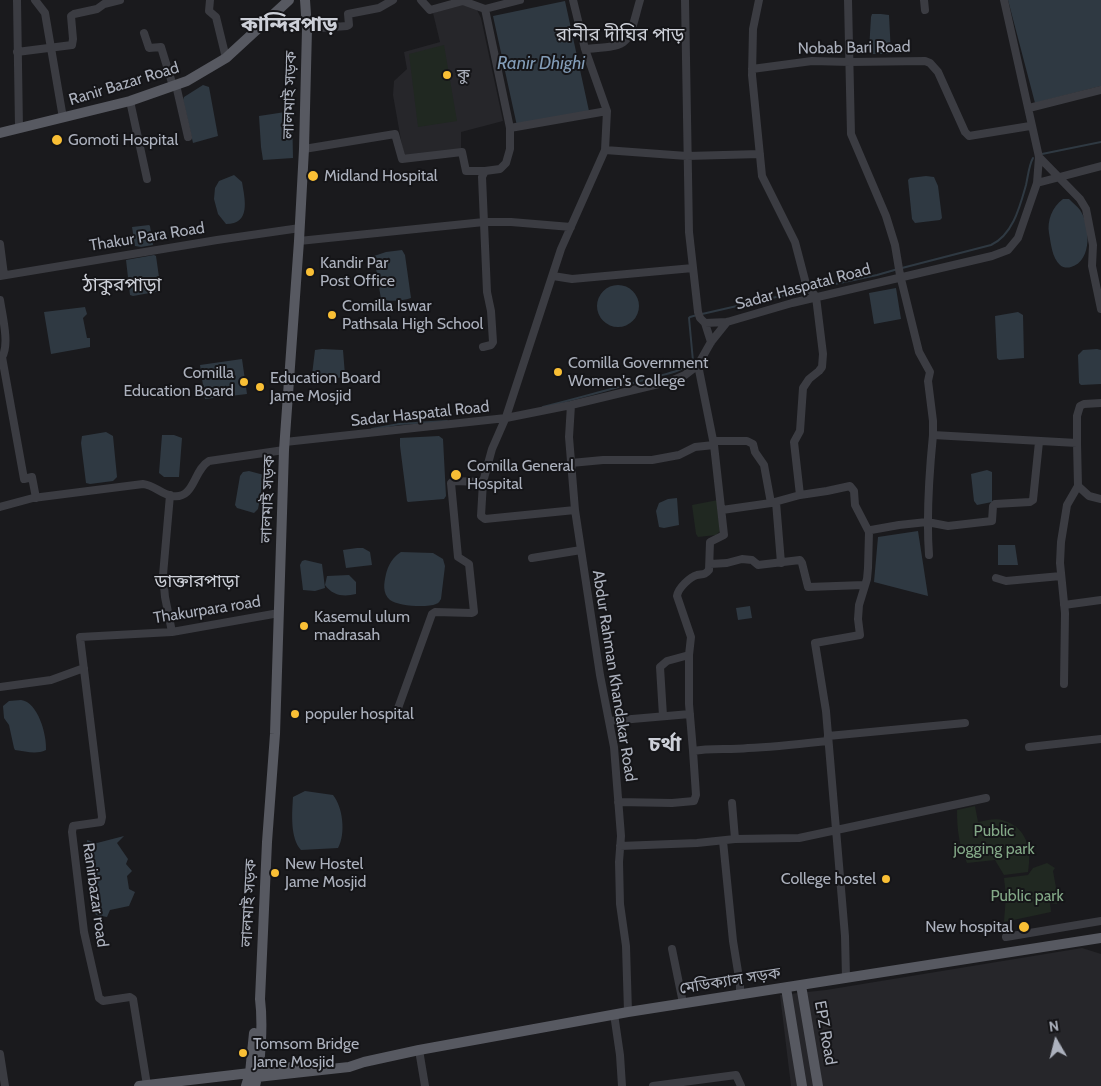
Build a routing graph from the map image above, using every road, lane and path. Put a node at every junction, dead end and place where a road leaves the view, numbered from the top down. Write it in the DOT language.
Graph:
graph roads {
  1 [pos="17,0"];
  2 [pos="35,0"];
  3 [pos="120,0"];
  4 [pos="210,0"];
  5 [pos="289,0"];
  6 [pos="305,0"];
  7 [pos="393,0"];
  8 [pos="421,0"];
  9 [pos="520,0"];
  10 [pos="573,0"];
  11 [pos="640,0"];
  12 [pos="685,0"];
  13 [pos="759,0"];
  14 [pos="848,0"];
  15 [pos="924,0"];
  16 [pos="1004,0"];
  17 [pos="485,9"];
  18 [pos="926,10"];
  19 [pos="307,29"];
  20 [pos="144,33"];
  21 [pos="52,48"];
  22 [pos="584,49"];
  23 [pos="17,52"];
  24 [pos="226,58"];
  25 [pos="850,62"];
  26 [pos="752,69"];
  27 [pos="174,85"];
  28 [pos="1101,90"];
  29 [pos="130,101"];
  30 [pos="1029,108"];
  31 [pos="607,111"];
  32 [pos="63,118"];
  33 [pos="1030,126"];
  34 [pos="19,128"];
  35 [pos="510,128"];
  36 [pos="0,133"];
  37 [pos="188,137"];
  38 [pos="304,149"];
  39 [pos="605,150"];
  40 [pos="760,154"];
  41 [pos="687,156"];
  42 [pos="1038,157"];
  43 [pos="1101,166"];
  44 [pos="485,171"];
  45 [pos="1058,177"];
  46 [pos="147,179"];
  47 [pos="1037,183"];
  48 [pos="484,222"];
  49 [pos="571,227"];
  50 [pos="300,228"];
  51 [pos="299,241"];
  52 [pos="0,244"];
  53 [pos="693,268"];
  54 [pos="2,276"];
  55 [pos="552,276"];
  56 [pos="900,276"];
  57 [pos="816,297"];
  58 [pos="0,300"];
  59 [pos="1101,309"];
  60 [pos="701,318"];
  61 [pos="727,322"];
  62 [pos="711,342"];
  63 [pos="483,347"];
  64 [pos="1,357"];
  65 [pos="698,365"];
  66 [pos="1101,403"];
  67 [pos="571,405"];
  68 [pos="507,415"];
  69 [pos="933,435"];
  70 [pos="1039,442"];
  71 [pos="714,443"];
  72 [pos="1077,443"];
  73 [pos="284,446"];
  74 [pos="571,463"];
  75 [pos="483,482"];
  76 [pos="1078,486"];
  77 [pos="800,495"];
  78 [pos="170,496"];
  79 [pos="36,498"];
  80 [pos="1101,499"];
  81 [pos="774,502"];
  82 [pos="0,507"];
  83 [pos="575,510"];
  84 [pos="722,510"];
  85 [pos="927,522"];
  86 [pos="869,532"];
  87 [pos="581,550"];
  88 [pos="929,554"];
  89 [pos="532,558"];
  90 [pos="781,563"];
  91 [pos="710,564"];
  92 [pos="1061,576"];
  93 [pos="996,578"];
  94 [pos="864,585"];
  95 [pos="1101,600"];
  96 [pos="1064,605"];
  97 [pos="279,613"];
  98 [pos="172,632"];
  99 [pos="80,636"];
  100 [pos="689,655"];
  101 [pos="84,668"];
  102 [pos="1064,684"];
  103 [pos="0,687"];
  104 [pos="397,710"];
  105 [pos="690,714"];
  106 [pos="663,716"];
  107 [pos="609,721"];
  108 [pos="965,723"];
  109 [pos="828,736"];
  110 [pos="1101,739"];
  111 [pos="1029,747"];
  112 [pos="693,751"];
  113 [pos="986,798"];
  114 [pos="618,802"];
  115 [pos="732,803"];
  116 [pos="835,831"];
  117 [pos="734,839"];
  118 [pos="723,841"];
  119 [pos="620,846"];
  120 [pos="1101,921"];
  121 [pos="1006,937"];
  122 [pos="1101,938"];
  123 [pos="672,949"];
  124 [pos="846,978"];
  125 [pos="801,986"];
  126 [pos="786,988"];
  127 [pos="740,995"];
  128 [pos="683,1003"];
  129 [pos="628,1012"];
  130 [pos="614,1014"];
  131 [pos="419,1050"];
  132 [pos="0,1054"];
  133 [pos="252,1079"];
  134 [pos="147,1085"];
  135 [pos="4,1086"];
  136 [pos="139,1086"];
  137 [pos="195,1086"];
  138 [pos="425,1086"];
  139 [pos="622,1086"];
  140 [pos="653,1086"];
  141 [pos="741,1086"];
  142 [pos="802,1086"];
  143 [pos="818,1086"];
  1 -- 23 [label="street"];
  2 -- 21 [label="street"];
  3 -- 21 [label="street"];
  4 -- 24 [label="street"];
  5 -- 24 [label="main road, Ranir Bazar Road"];
  6 -- 19 [label="main road, লালমাই সড়ক"];
  7 -- 19 [label="street"];
  8 -- 17 [label="street"];
  9 -- 17 [label="street"];
  10 -- 22 [label="street"];
  11 -- 22 [label="street"];
  12 -- 41 [label="street"];
  13 -- 26 [label="street"];
  14 -- 25 [label="street"];
  15 -- 18 [label="street"];
  16 -- 30 [label="street"];
  17 -- 35 [label="street"];
  19 -- 38 [label="main road, লালমাই সড়ক"];
  20 -- 27 [label="street"];
  21 -- 23 [label="street"];
  21 -- 32 [label="street"];
  22 -- 31 [label="street"];
  23 -- 34 [label="street"];
  24 -- 27 [label="main road, Ranir Bazar Road"];
  25 -- 26 [label="street, Nobab Bari Road"];
  25 -- 33 [label="street, Nobab Bari Road"];
  25 -- 56 [label="street"];
  26 -- 40 [label="street"];
  27 -- 29 [label="main road, Ranir Bazar Road"];
  27 -- 37 [label="street"];
  28 -- 30 [label="street"];
  29 -- 32 [label="main road, Ranir Bazar Road"];
  29 -- 46 [label="street"];
  30 -- 33 [label="street"];
  31 -- 35 [label="street"];
  31 -- 39 [label="street"];
  32 -- 34 [label="main road, Ranir Bazar Road"];
  33 -- 42 [label="street"];
  34 -- 36 [label="main road, Ranir Bazar Road"];
  35 -- 44 [label="street"];
  38 -- 44 [label="street"];
  38 -- 50 [label="main road, লালমাই সড়ক"];
  39 -- 41 [label="street"];
  39 -- 49 [label="street"];
  40 -- 41 [label="street"];
  40 -- 57 [label="street"];
  41 -- 53 [label="street"];
  42 -- 45 [label="street"];
  42 -- 47 [label="street, Sadar Haspatal Road"];
  43 -- 45 [label="street"];
  44 -- 48 [label="street"];
  45 -- 47 [label="street"];
  45 -- 59 [label="street"];
  47 -- 56 [label="street, Sadar Haspatal Road"];
  48 -- 49 [label="street"];
  48 -- 51 [label="street"];
  48 -- 63 [label="street"];
  49 -- 55 [label="street"];
  50 -- 51 [label="main road, লালমাই সড়ক"];
  50 -- 54 [label="street, Thakur Para Road"];
  51 -- 73 [label="main road, লালমাই সড়ক"];
  52 -- 54 [label="street"];
  53 -- 55 [label="street"];
  53 -- 60 [label="street"];
  55 -- 68 [label="street"];
  56 -- 57 [label="street, Sadar Haspatal Road"];
  56 -- 69 [label="street"];
  57 -- 61 [label="street, Sadar Haspatal Road"];
  57 -- 77 [label="street"];
  58 -- 64 [label="street"];
  60 -- 61 [label="street"];
  60 -- 62 [label="street"];
  61 -- 62 [label="street, Sadar Haspatal Road"];
  62 -- 65 [label="street, Sadar Haspatal Road"];
  64 -- 79 [label="street"];
  65 -- 67 [label="street, Sadar Haspatal Road"];
  65 -- 71 [label="street"];
  66 -- 72 [label="street"];
  67 -- 68 [label="street, Sadar Haspatal Road"];
  67 -- 74 [label="street, Abdur Rahman Khandakar Road"];
  68 -- 73 [label="street, Sadar Haspatal Road"];
  68 -- 75 [label="street"];
  69 -- 70 [label="street"];
  69 -- 85 [label="street"];
  70 -- 72 [label="street"];
  70 -- 85 [label="street"];
  71 -- 74 [label="street"];
  71 -- 81 [label="street"];
  71 -- 84 [label="street"];
  72 -- 76 [label="street"];
  73 -- 78 [label="street, Sadar Haspatal Road"];
  73 -- 97 [label="main road, লালমাই সড়ক"];
  74 -- 83 [label="street, Abdur Rahman Khandakar Road"];
  75 -- 83 [label="street"];
  75 -- 104 [label="street"];
  76 -- 80 [label="street"];
  76 -- 92 [label="street"];
  77 -- 81 [label="street"];
  77 -- 86 [label="street"];
  78 -- 79 [label="street"];
  78 -- 98 [label="street"];
  79 -- 82 [label="street"];
  81 -- 84 [label="street"];
  81 -- 90 [label="street"];
  83 -- 87 [label="street, Abdur Rahman Khandakar Road"];
  84 -- 91 [label="street"];
  85 -- 86 [label="street"];
  85 -- 88 [label="street"];
  86 -- 94 [label="street"];
  87 -- 89 [label="street"];
  87 -- 107 [label="street, Abdur Rahman Khandakar Road"];
  90 -- 91 [label="street"];
  90 -- 94 [label="street"];
  91 -- 100 [label="street"];
  92 -- 93 [label="street"];
  92 -- 96 [label="street"];
  94 -- 109 [label="street"];
  95 -- 96 [label="street"];
  96 -- 102 [label="street"];
  97 -- 98 [label="street, Thakurpara road"];
  97 -- 133 [label="main road, লালমাই সড়ক"];
  98 -- 99 [label="street, Thakurpara road"];
  99 -- 101 [label="street, Ranirbazar road"];
  100 -- 105 [label="street"];
  100 -- 106 [label="street"];
  101 -- 103 [label="street"];
  101 -- 134 [label="street, Ranirbazar road"];
  105 -- 106 [label="street"];
  105 -- 112 [label="street"];
  106 -- 107 [label="street"];
  107 -- 114 [label="street, Abdur Rahman Khandakar Road"];
  108 -- 109 [label="street"];
  109 -- 112 [label="street"];
  109 -- 116 [label="street"];
  110 -- 111 [label="street"];
  112 -- 114 [label="street"];
  113 -- 116 [label="street"];
  114 -- 119 [label="street, Abdur Rahman Khandakar Road"];
  115 -- 117 [label="street"];
  116 -- 117 [label="street"];
  116 -- 124 [label="street"];
  117 -- 118 [label="street"];
  118 -- 119 [label="street"];
  118 -- 127 [label="street"];
  119 -- 129 [label="street, Abdur Rahman Khandakar Road"];
  120 -- 121 [label="street"];
  122 -- 124 [label="main road, মেডিক্যাল সড়ক"];
  123 -- 128 [label="street"];
  124 -- 125 [label="main road, মেডিক্যাল সড়ক"];
  125 -- 126 [label="main road, মেডিক্যাল সড়ক"];
  125 -- 143 [label="main road, EPZ Road"];
  126 -- 127 [label="main road, মেডিক্যাল সড়ক"];
  126 -- 142 [label="main road, EPZ Road"];
  127 -- 128 [label="main road, মেডিক্যাল সড়ক"];
  128 -- 129 [label="main road, মেডিক্যাল সড়ক"];
  129 -- 130 [label="main road, মেডিক্যাল সড়ক"];
  130 -- 131 [label="main road, মেডিক্যাল সড়ক"];
  130 -- 139 [label="street"];
  131 -- 133 [label="main road, মেডিক্যাল সড়ক"];
  131 -- 138 [label="street"];
  132 -- 135 [label="street"];
  133 -- 134 [label="main road"];
  133 -- 137 [label="main road"];
  134 -- 136 [label="main road"];
  140 -- 141 [label="street"];
}
